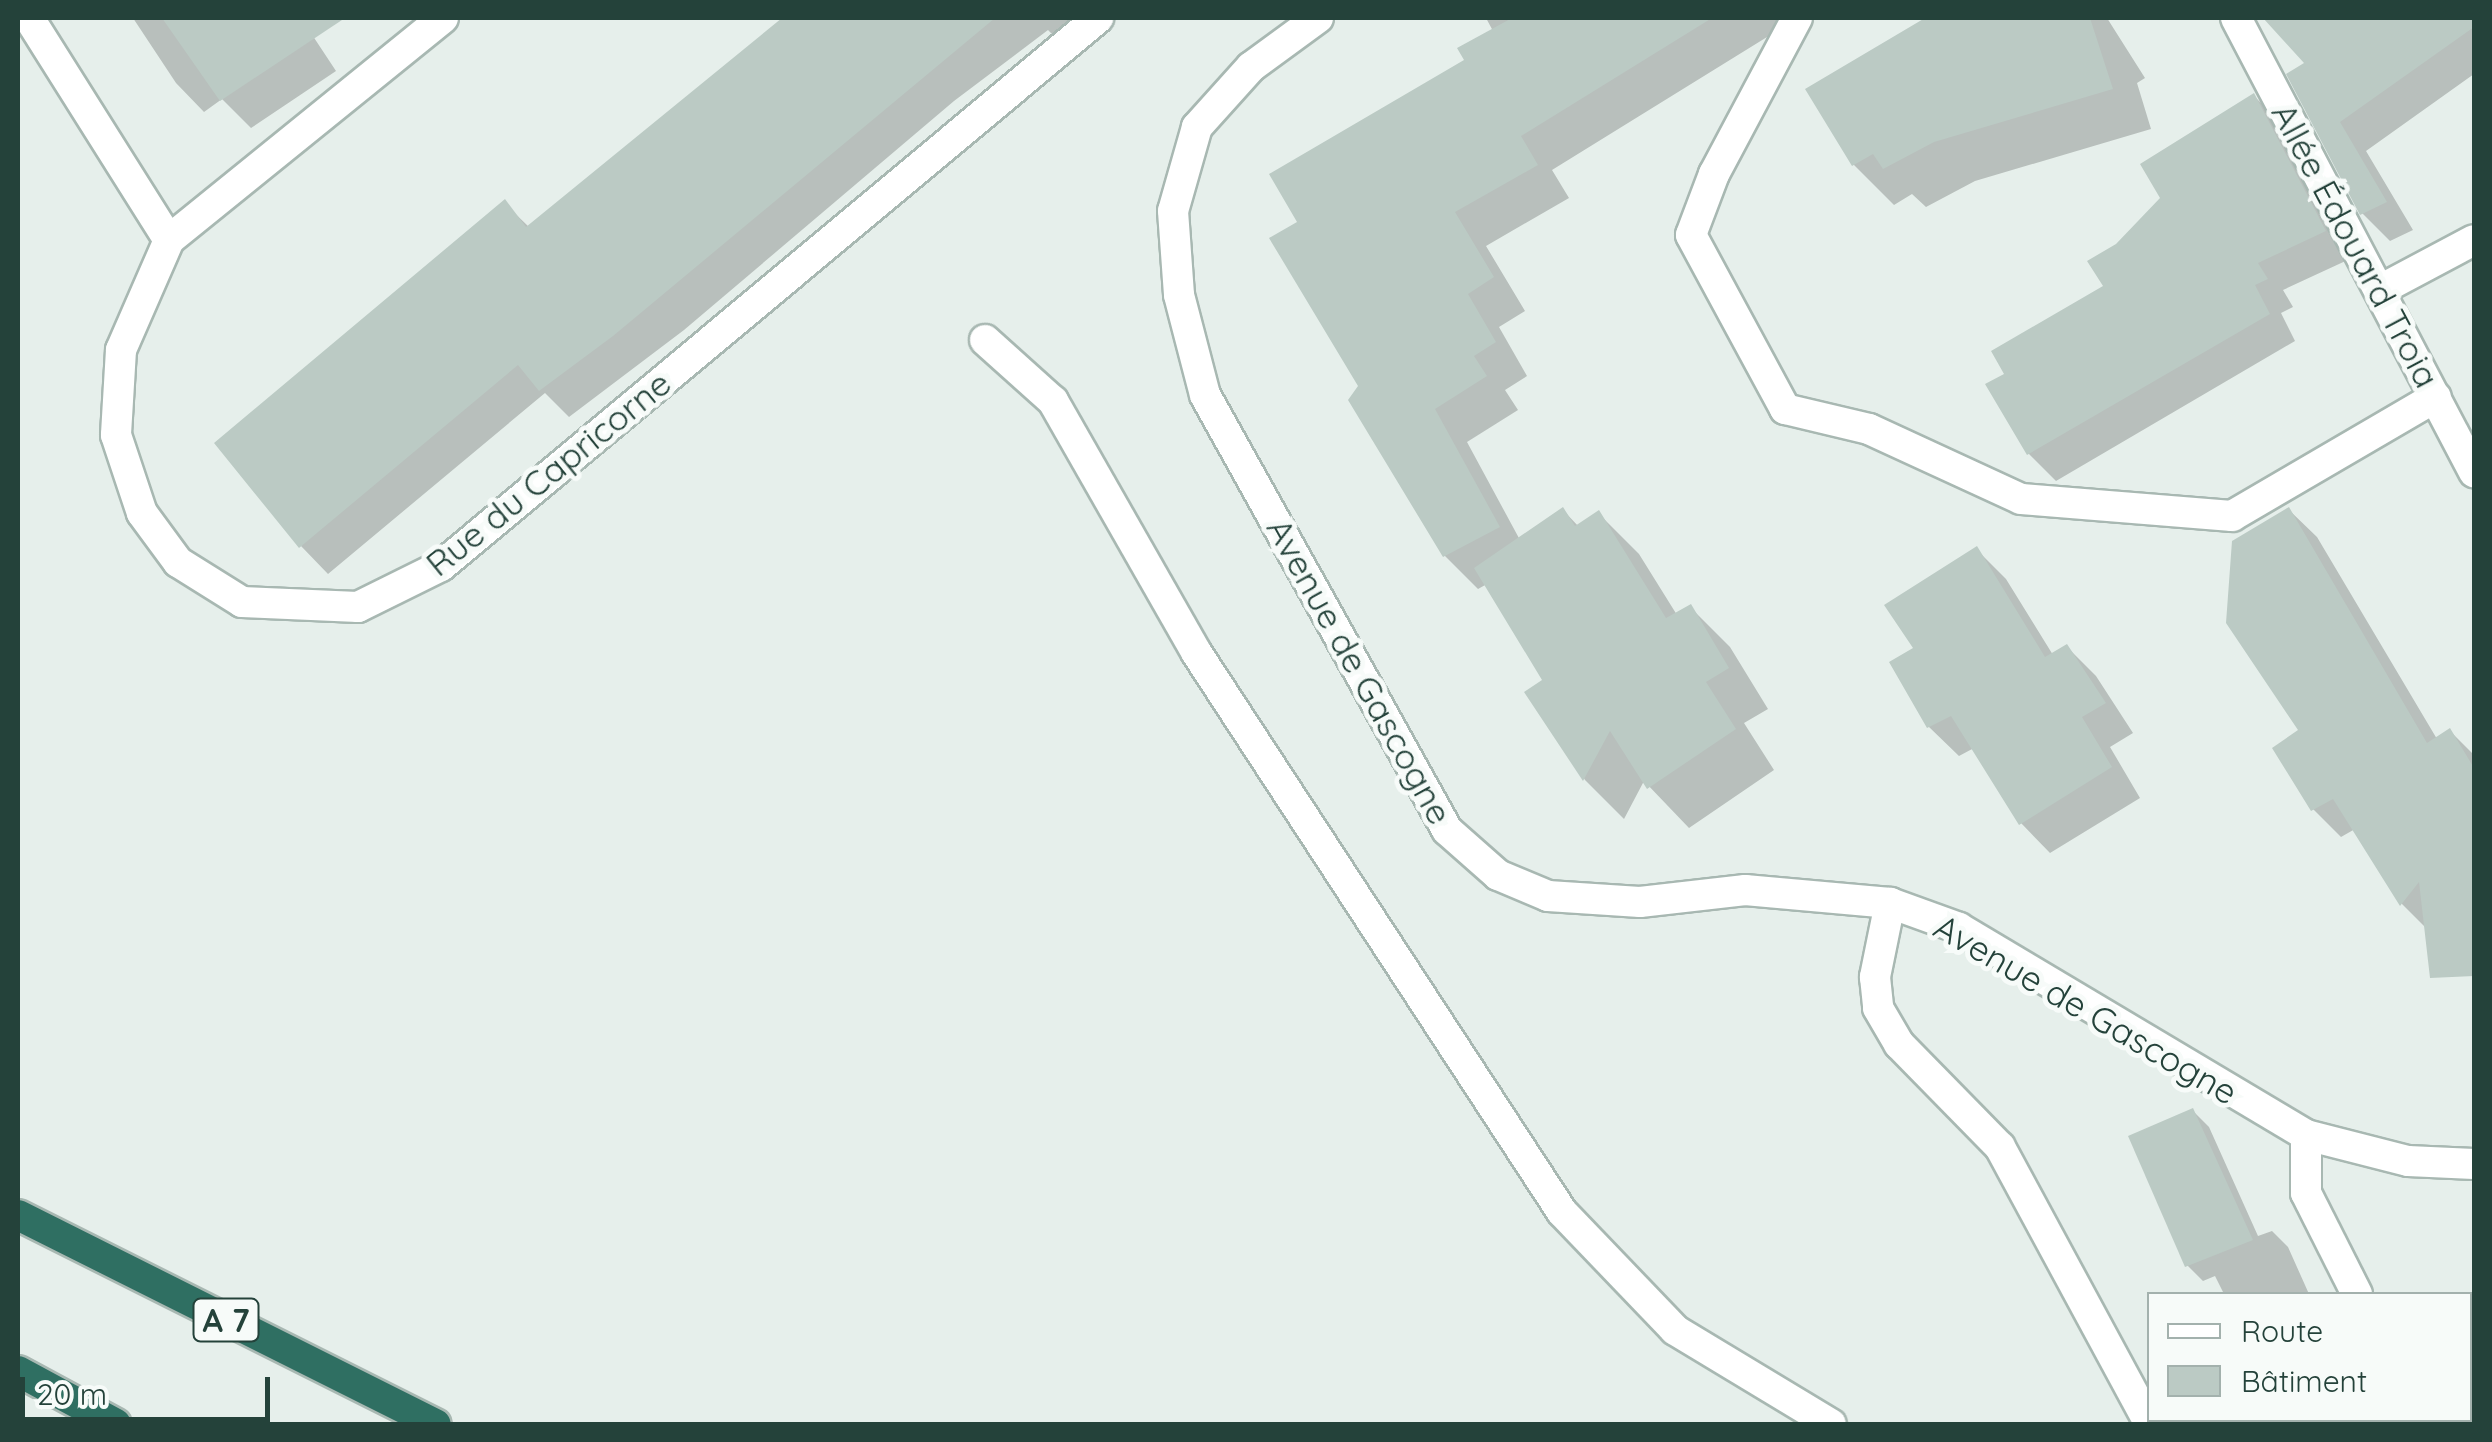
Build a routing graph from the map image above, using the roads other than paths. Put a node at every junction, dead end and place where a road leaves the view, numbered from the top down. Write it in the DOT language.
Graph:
graph roads {
  1 [pos="29,18"];
  2 [pos="443,18"];
  3 [pos="1098,18"];
  4 [pos="1318,18"];
  5 [pos="1796,18"];
  6 [pos="2236,18"];
  7 [pos="169,240"];
  8 [pos="2474,240"];
  9 [pos="2380,290"];
  10 [pos="985,340"];
  11 [pos="2436,397"];
  12 [pos="2474,472"];
  13 [pos="1890,903"];
  14 [pos="2306,1135"];
  15 [pos="2474,1164"];
  16 [pos="18,1216"];
  17 [pos="2356,1292"];
  18 [pos="18,1371"];
  19 [pos="2147,1418"];
  20 [pos="116,1424"];
  21 [pos="436,1424"];
  22 [pos="1831,1424"];
  1 -- 7 [label="street"];
  2 -- 7 [label="street"];
  3 -- 7 [label="street, Rue du Capricorne"];
  4 -- 13 [label="street, Avenue de Gascogne"];
  5 -- 11 [label="street"];
  6 -- 9 [label="street, Allée Édouard Troia"];
  8 -- 9 [label="street"];
  9 -- 11 [label="street, Allée Édouard Troia"];
  10 -- 22 [label="street"];
  11 -- 12 [label="street, Allée Édouard Troia"];
  13 -- 14 [label="street, Avenue de Gascogne"];
  13 -- 19 [label="street"];
  14 -- 15 [label="street, Avenue de Gascogne"];
  14 -- 17 [label="street"];
  16 -- 21 [label="highway, A 7"];
  18 -- 20 [label="highway"];
}
